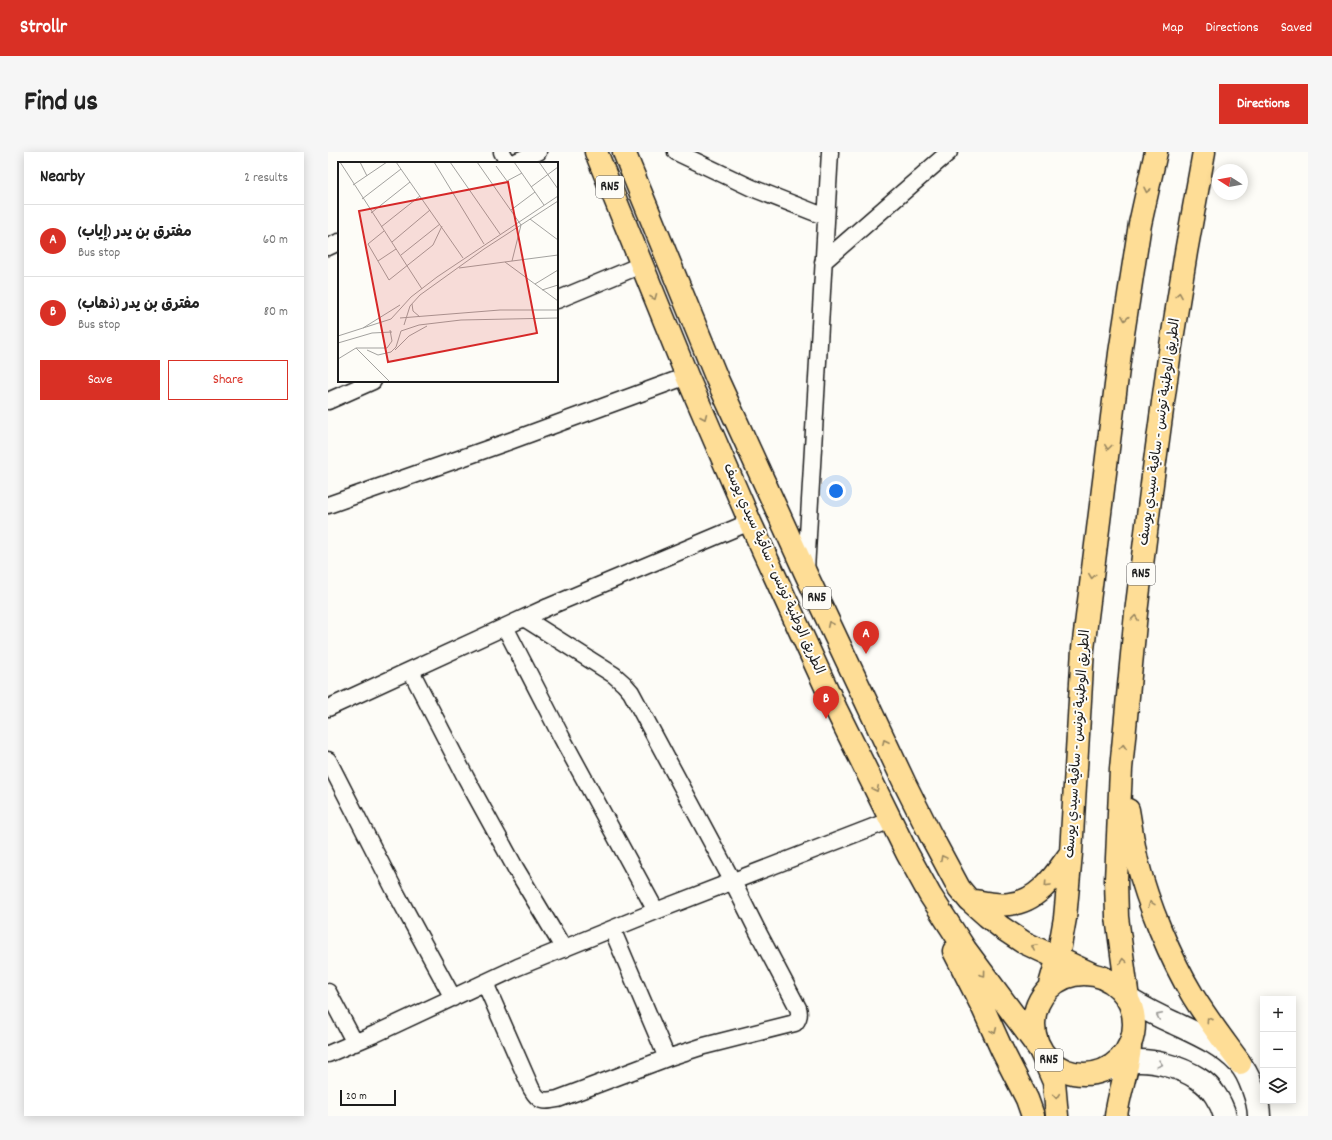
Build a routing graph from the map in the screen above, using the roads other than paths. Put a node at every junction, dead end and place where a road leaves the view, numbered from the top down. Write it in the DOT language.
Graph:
graph roads {
  1 [pos="502,152"];
  2 [pos="538,152"];
  3 [pos="596,152"];
  4 [pos="624,152"];
  5 [pos="676,152"];
  6 [pos="830,152"];
  7 [pos="949,152"];
  8 [pos="1156,152"];
  9 [pos="1204,152"];
  10 [pos="507,162"];
  11 [pos="515,162"];
  12 [pos="826,218"];
  13 [pos="338,242"];
  14 [pos="328,247"];
  15 [pos="823,262"];
  16 [pos="641,265"];
  17 [pos="558,300"];
  18 [pos="687,376"];
  19 [pos="371,382"];
  20 [pos="328,401"];
  21 [pos="328,505"];
  22 [pos="750,522"];
  23 [pos="806,574"];
  24 [pos="524,618"];
  25 [pos="505,627"];
  26 [pos="411,670"];
  27 [pos="328,708"];
  28 [pos="328,760"];
  29 [pos="1121,769"];
  30 [pos="891,820"];
  31 [pos="1071,853"];
  32 [pos="733,882"];
  33 [pos="930,895"];
  34 [pos="969,900"];
  35 [pos="656,911"];
  36 [pos="612,929"];
  37 [pos="564,949"];
  38 [pos="1058,957"];
  39 [pos="1094,975"];
  40 [pos="485,983"];
  41 [pos="1049,988"];
  42 [pos="328,992"];
  43 [pos="453,998"];
  44 [pos="1128,999"];
  45 [pos="355,1043"];
  46 [pos="1040,1050"];
  47 [pos="328,1054"];
  48 [pos="1129,1054"];
  49 [pos="667,1058"];
  50 [pos="1240,1063"];
  51 [pos="1032,1116"];
  52 [pos="1058,1116"];
  53 [pos="1116,1116"];
  54 [pos="1225,1116"];
  55 [pos="1259,1116"];
  1 -- 10 [label="street"];
  2 -- 11 [label="street"];
  3 -- 16 [label="main road, الطريق الوطنية تونس - ساقية سيدي يوسف / RN5"];
  4 -- 23 [label="main road, الطريق الوطنية تونس - ساقية سيدي يوسف / RN5"];
  5 -- 12 [label="street"];
  6 -- 12 [label="street"];
  7 -- 15 [label="street"];
  8 -- 31 [label="main road, الطريق الوطنية تونس - ساقية سيدي يوسف / RN5, one-way"];
  29 -- 9 [label="main road, الطريق الوطنية تونس - ساقية سيدي يوسف / RN5, one-way"];
  12 -- 15 [label="street"];
  13 -- 14 [label="street"];
  15 -- 23 [label="street"];
  16 -- 17 [label="street"];
  16 -- 18 [label="main road, الطريق الوطنية تونس - ساقية سيدي يوسف / RN5, one-way"];
  18 -- 21 [label="street"];
  18 -- 22 [label="main road, الطريق الوطنية تونس - ساقية سيدي يوسف / RN5, one-way"];
  19 -- 20 [label="street"];
  22 -- 24 [label="street"];
  22 -- 30 [label="main road, الطريق الوطنية تونس - ساقية سيدي يوسف / RN5, one-way"];
  34 -- 23 [label="main road, الطريق الوطنية تونس - ساقية سيدي يوسف / RN5, one-way"];
  24 -- 25 [label="street"];
  24 -- 32 [label="street"];
  25 -- 26 [label="street"];
  25 -- 35 [label="street"];
  26 -- 27 [label="street"];
  26 -- 37 [label="street"];
  28 -- 43 [label="street"];
  44 -- 29 [label="main road, الطريق الوطنية تونس - ساقية سيدي يوسف / RN5, one-way"];
  50 -- 29 [label="main road, one-way"];
  30 -- 32 [label="street"];
  30 -- 33 [label="main road, الطريق الوطنية تونس - ساقية سيدي يوسف / RN5"];
  31 -- 34 [label="main road, one-way"];
  31 -- 38 [label="main road, الطريق الوطنية تونس - ساقية سيدي يوسف / RN5"];
  32 -- 35 [label="street"];
  32 -- 49 [label="street"];
  33 -- 46 [label="main road, الطريق الوطنية تونس - ساقية سيدي يوسف / RN5, one-way"];
  33 -- 51 [label="main road, one-way"];
  38 -- 34 [label="main road, الطريق الوطنية تونس - ساقية سيدي يوسف / RN5, one-way"];
  35 -- 36 [label="street"];
  36 -- 37 [label="street"];
  36 -- 49 [label="street"];
  37 -- 40 [label="street"];
  38 -- 39 [label="main road, الطريق الوطنية تونس - ساقية سيدي يوسف / RN5"];
  38 -- 41 [label="main road, الطريق الوطنية تونس - ساقية سيدي يوسف / RN5"];
  39 -- 41 [label="main road, RN5"];
  39 -- 44 [label="main road, RN5"];
  40 -- 43 [label="street"];
  40 -- 49 [label="street"];
  41 -- 46 [label="main road, RN5"];
  42 -- 45 [label="street"];
  43 -- 45 [label="street"];
  44 -- 48 [label="main road, RN5"];
  50 -- 44 [label="main road, one-way"];
  45 -- 47 [label="street"];
  46 -- 48 [label="main road, RN5"];
  46 -- 52 [label="main road, الطريق الوطنية تونس - ساقية سيدي يوسف / RN5, one-way"];
  48 -- 53 [label="main road, RN5"];
  48 -- 54 [label="main road, one-way"];
  50 -- 55 [label="main road"];
}
